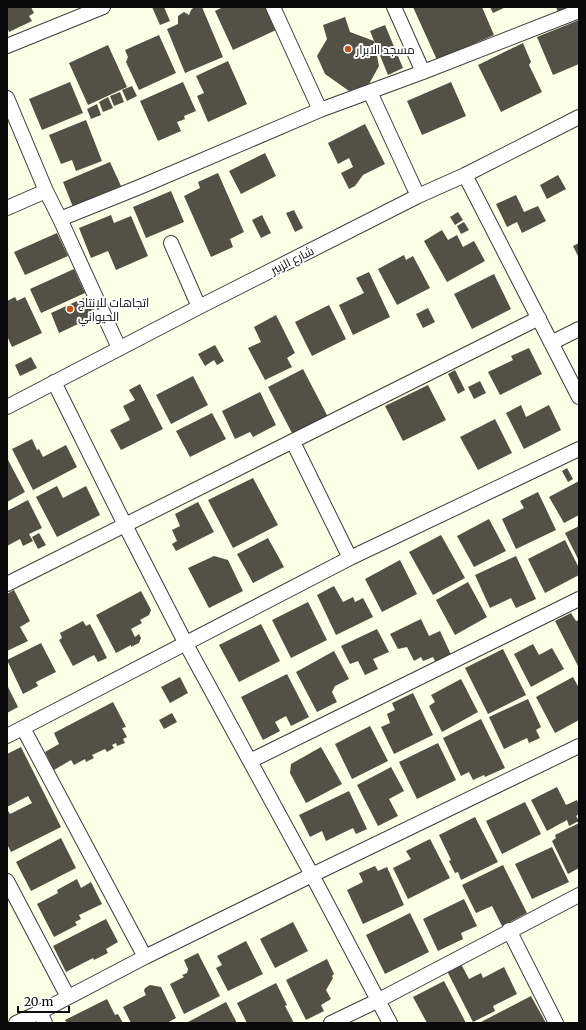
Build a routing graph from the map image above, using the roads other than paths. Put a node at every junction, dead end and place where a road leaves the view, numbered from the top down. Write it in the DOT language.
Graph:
graph roads {
  1 [pos="103,7"];
  2 [pos="273,7"];
  3 [pos="394,7"];
  4 [pos="579,11"];
  5 [pos="7,46"];
  6 [pos="423,72"];
  7 [pos="370,92"];
  8 [pos="7,98"];
  9 [pos="320,110"];
  10 [pos="579,117"];
  11 [pos="465,175"];
  12 [pos="46,191"];
  13 [pos="418,196"];
  14 [pos="7,208"];
  15 [pos="60,219"];
  16 [pos="171,243"];
  17 [pos="199,307"];
  18 [pos="539,318"];
  19 [pos="579,329"];
  20 [pos="551,343"];
  21 [pos="119,348"];
  22 [pos="54,382"];
  23 [pos="579,397"];
  24 [pos="7,406"];
  25 [pos="293,442"];
  26 [pos="579,448"];
  27 [pos="125,525"];
  28 [pos="350,558"];
  29 [pos="7,584"];
  30 [pos="579,599"];
  31 [pos="186,644"];
  32 [pos="23,728"];
  33 [pos="7,736"];
  34 [pos="579,746"];
  35 [pos="250,761"];
  36 [pos="312,875"];
  37 [pos="7,881"];
  38 [pos="579,895"];
  39 [pos="509,930"];
  40 [pos="145,957"];
  41 [pos="68,997"];
  42 [pos="378,1000"];
  43 [pos="43,1018"];
  44 [pos="16,1023"];
  45 [pos="331,1023"];
  46 [pos="390,1023"];
  47 [pos="556,1023"];
  1 -- 5 [label="street"];
  2 -- 9 [label="street"];
  3 -- 6 [label="street"];
  4 -- 6 [label="street"];
  6 -- 7 [label="street"];
  7 -- 9 [label="street"];
  7 -- 13 [label="street"];
  8 -- 12 [label="street"];
  9 -- 15 [label="street"];
  10 -- 11 [label="street, شارع الزبير"];
  11 -- 13 [label="street, شارع الزبير"];
  11 -- 18 [label="street"];
  12 -- 14 [label="street"];
  12 -- 15 [label="street"];
  13 -- 17 [label="street, شارع الزبير"];
  15 -- 21 [label="street"];
  16 -- 17 [label="street"];
  17 -- 21 [label="street, شارع الزبير"];
  18 -- 20 [label="street"];
  18 -- 25 [label="street"];
  19 -- 20 [label="street"];
  20 -- 23 [label="street"];
  21 -- 22 [label="street, شارع الزبير"];
  22 -- 24 [label="street, شارع الزبير"];
  22 -- 27 [label="street"];
  25 -- 27 [label="street"];
  25 -- 28 [label="street"];
  26 -- 28 [label="street"];
  27 -- 29 [label="street"];
  27 -- 31 [label="street"];
  28 -- 31 [label="street"];
  30 -- 35 [label="street"];
  31 -- 32 [label="street"];
  31 -- 35 [label="street"];
  32 -- 33 [label="street"];
  32 -- 40 [label="street"];
  34 -- 36 [label="street"];
  35 -- 36 [label="street"];
  36 -- 40 [label="street"];
  36 -- 42 [label="street"];
  37 -- 41 [label="street"];
  38 -- 39 [label="street"];
  39 -- 42 [label="street"];
  39 -- 47 [label="street"];
  40 -- 41 [label="street"];
  41 -- 43 [label="street"];
  42 -- 45 [label="street"];
  42 -- 46 [label="street"];
  43 -- 44 [label="street"];
}
